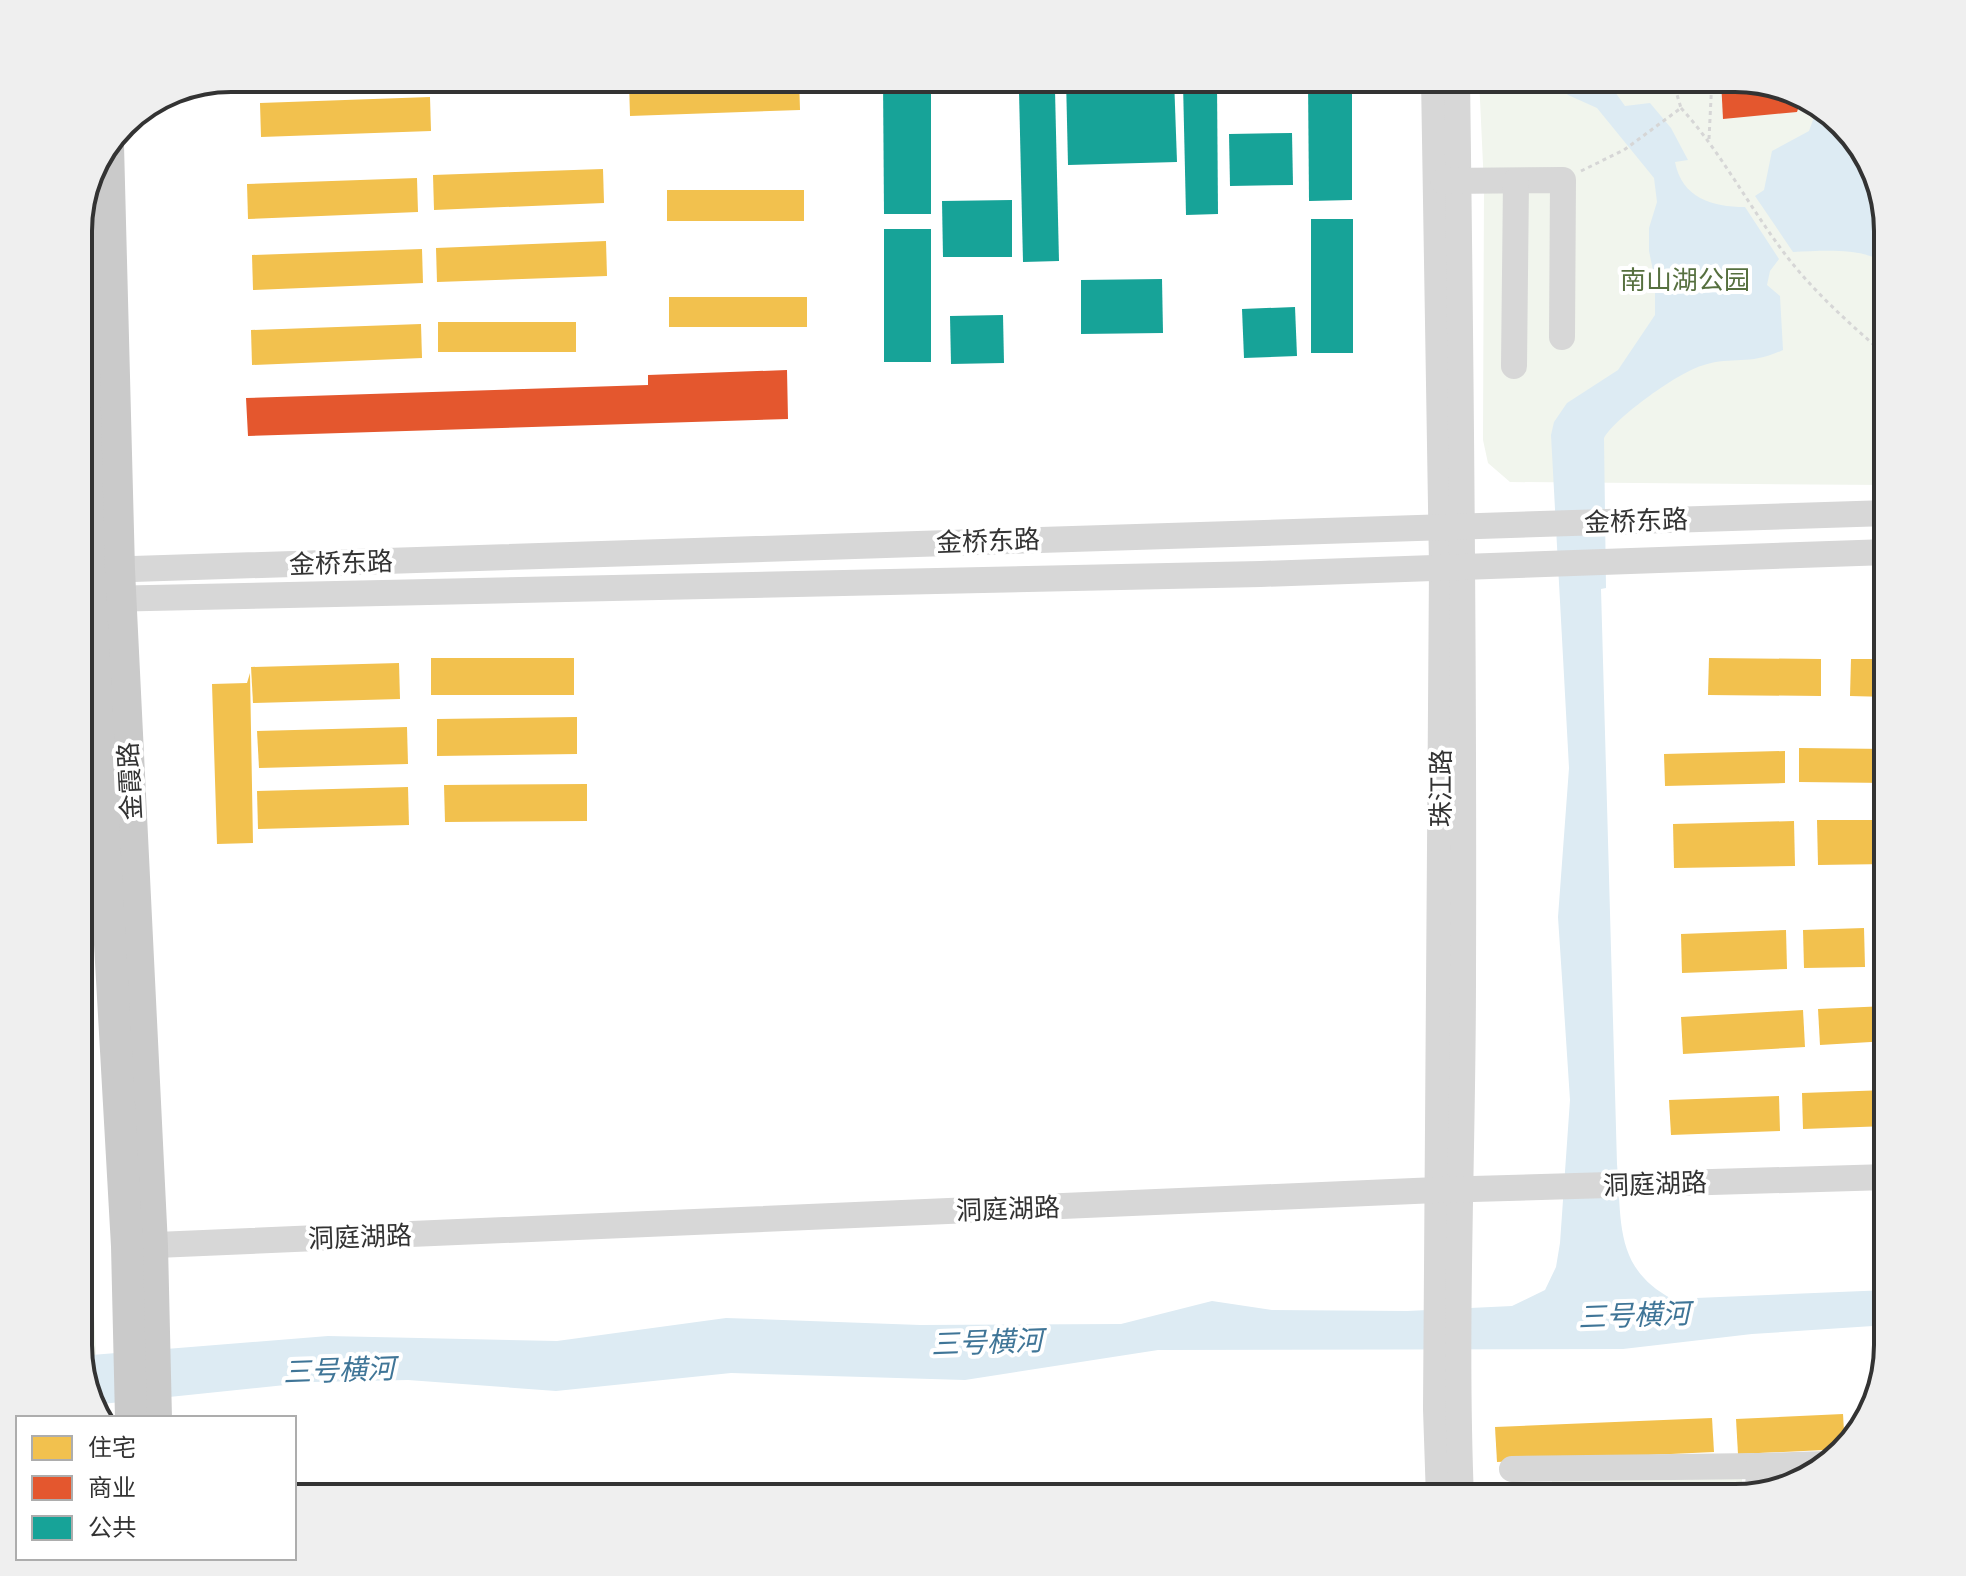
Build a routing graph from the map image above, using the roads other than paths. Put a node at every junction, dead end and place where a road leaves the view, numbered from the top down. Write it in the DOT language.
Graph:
graph roads {
  1 [pos="1434,92"];
  2 [pos="1457,92"];
  3 [pos="107,168"];
  4 [pos="1435,181"];
  5 [pos="1516,181"];
  6 [pos="1562,337"];
  7 [pos="1514,366"];
  8 [pos="92,493"];
  9 [pos="1874,513"];
  10 [pos="1451,527"];
  11 [pos="1874,552"];
  12 [pos="1453,566"];
  13 [pos="96,585"];
  14 [pos="1874,1177"];
  15 [pos="1450,1190"];
  16 [pos="140,1246"];
  17 [pos="142,1332"];
  18 [pos="1448,1370"];
  19 [pos="131,1416"];
  20 [pos="156,1416"];
  21 [pos="1805,1465"];
  22 [pos="1759,1466"];
  23 [pos="1512,1469"];
  24 [pos="1758,1481"];
  25 [pos="1440,1484"];
  26 [pos="1460,1484"];
  1 -- 4 [label="street, 珠江路"];
  2 -- 10 [label="street, 珠江路"];
  3 -- 13 [label="main road, 金霞路"];
  4 -- 5 [label="street"];
  4 -- 10 [label="street, 珠江路"];
  5 -- 6 [label="street"];
  5 -- 7 [label="street"];
  8 -- 13 [label="main road, 金霞路"];
  9 -- 10 [label="street, 金桥东路"];
  10 -- 12 [label="street, 珠江路"];
  10 -- 13 [label="street, 金桥东路"];
  11 -- 12 [label="street, 金桥东路"];
  12 -- 13 [label="street, 金桥东路"];
  12 -- 15 [label="street, 珠江路"];
  13 -- 16 [label="main road, 金霞路"];
  14 -- 15 [label="street, 洞庭湖路"];
  15 -- 16 [label="street, 洞庭湖路"];
  15 -- 18 [label="street, 珠江路"];
  16 -- 17 [label="main road, 金霞路"];
  17 -- 19 [label="main road, 金霞路"];
  17 -- 20 [label="main road, 金霞路"];
  18 -- 25 [label="street, 珠江路"];
  18 -- 26 [label="street, 珠江路"];
  21 -- 22 [label="street"];
  22 -- 23 [label="street"];
  22 -- 24 [label="street"];
}
